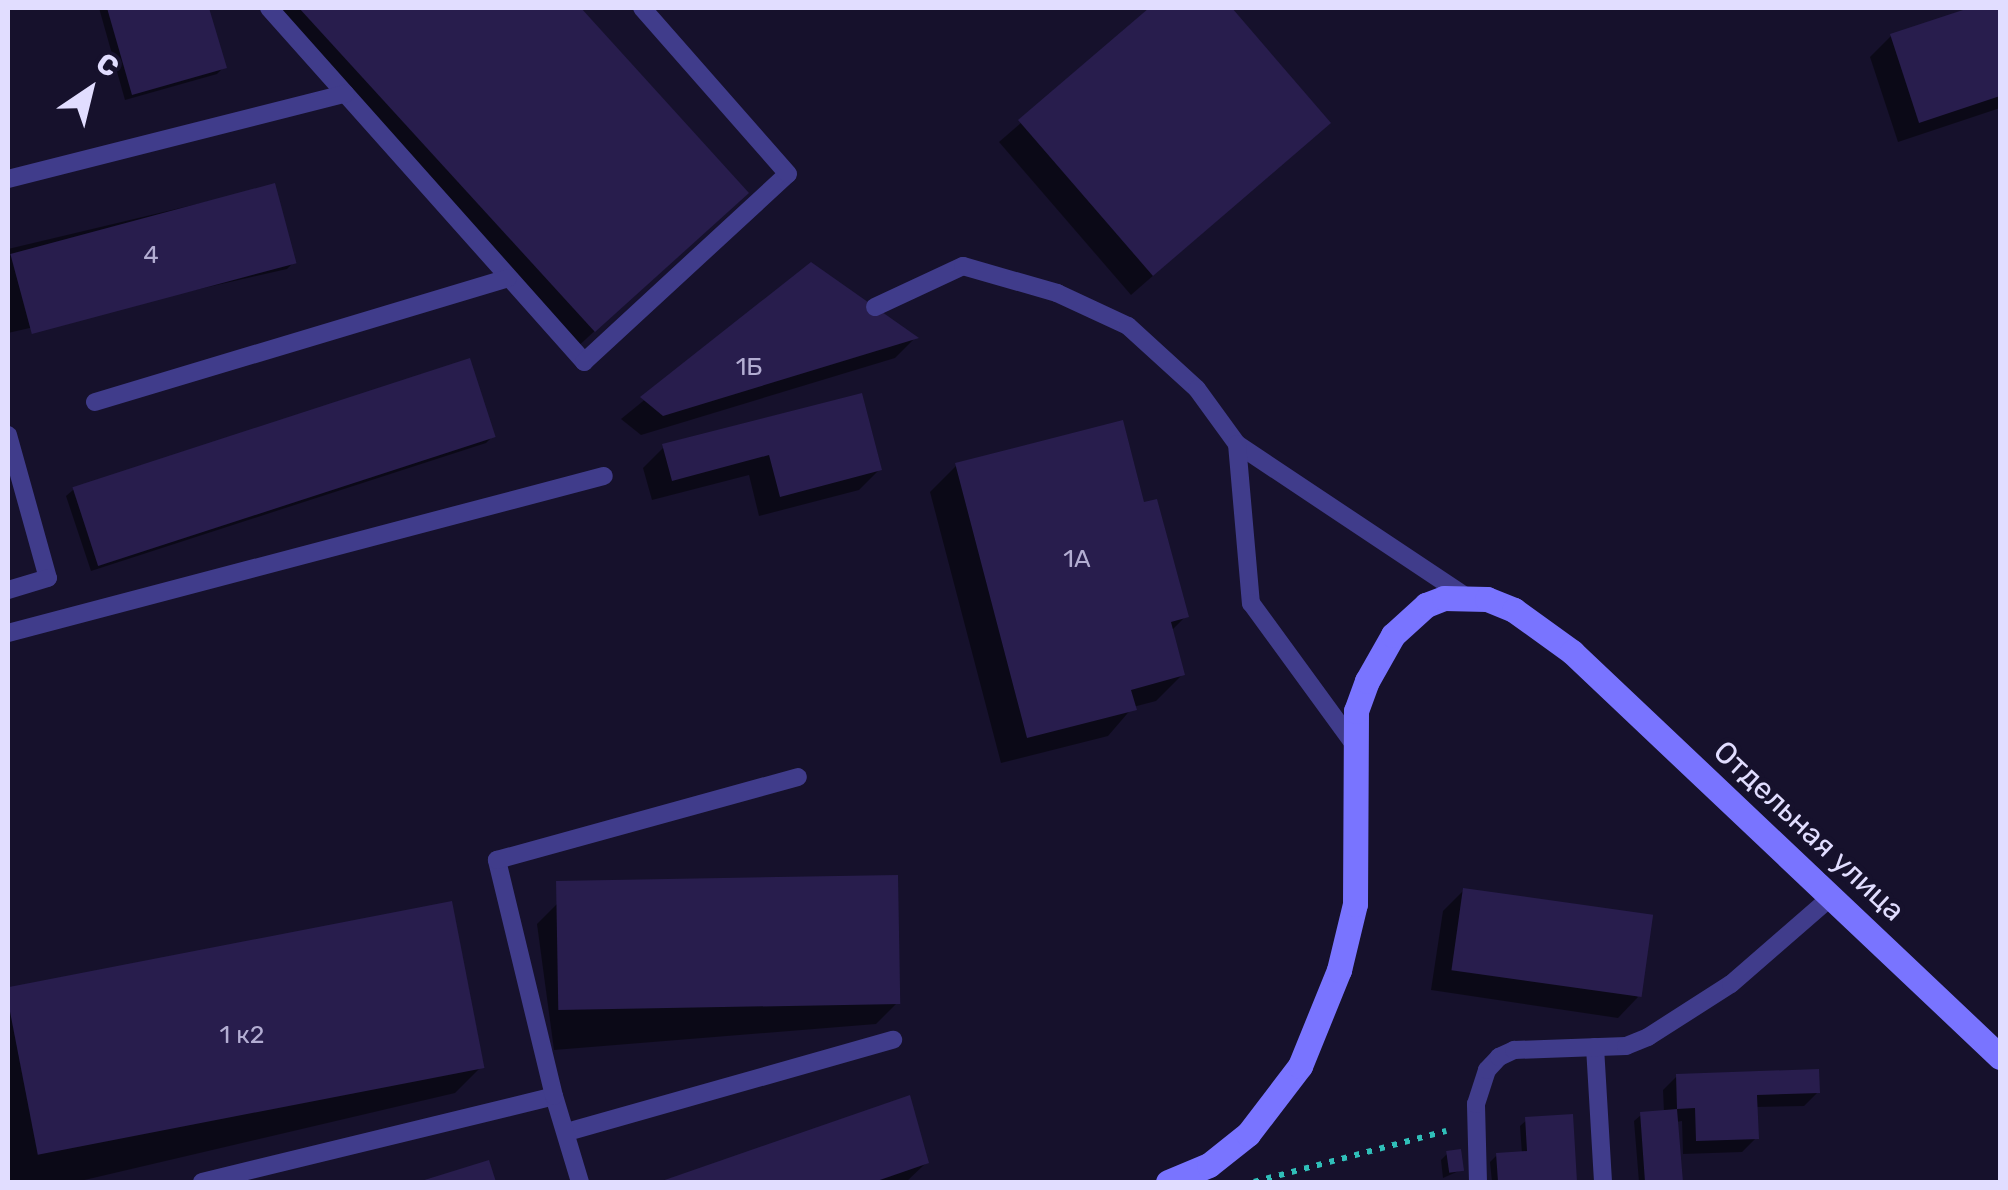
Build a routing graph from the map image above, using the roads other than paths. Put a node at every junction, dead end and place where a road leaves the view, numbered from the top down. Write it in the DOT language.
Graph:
graph roads {
  1 [pos="269,8"];
  2 [pos="642,8"];
  3 [pos="345,94"];
  4 [pos="8,179"];
  5 [pos="508,278"];
  6 [pos="875,307"];
  7 [pos="95,402"];
  8 [pos="8,434"];
  9 [pos="1237,444"];
  10 [pos="604,476"];
  11 [pos="8,590"];
  12 [pos="1466,596"];
  13 [pos="8,633"];
  14 [pos="1353,743"];
  15 [pos="798,776"];
  16 [pos="1831,897"];
  17 [pos="893,1040"];
  18 [pos="1595,1048"];
  19 [pos="2000,1057"];
  20 [pos="554,1096"];
  21 [pos="567,1132"];
  22 [pos="202,1182"];
  23 [pos="580,1182"];
  24 [pos="1168,1182"];
  25 [pos="1478,1182"];
  26 [pos="1603,1182"];
  1 -- 3 [label="lane"];
  2 -- 5 [label="lane"];
  3 -- 4 [label="lane"];
  3 -- 5 [label="lane"];
  5 -- 7 [label="lane"];
  6 -- 9 [label="lane"];
  8 -- 11 [label="lane"];
  9 -- 12 [label="lane"];
  9 -- 14 [label="lane"];
  10 -- 13 [label="lane"];
  12 -- 14 [label="street"];
  12 -- 16 [label="street, Отдельная улица"];
  14 -- 24 [label="street"];
  15 -- 20 [label="lane"];
  16 -- 18 [label="lane"];
  16 -- 19 [label="street, Отдельная улица"];
  17 -- 21 [label="lane"];
  18 -- 25 [label="lane"];
  18 -- 26 [label="lane"];
  20 -- 21 [label="lane"];
  20 -- 22 [label="lane"];
  21 -- 23 [label="lane"];
}
